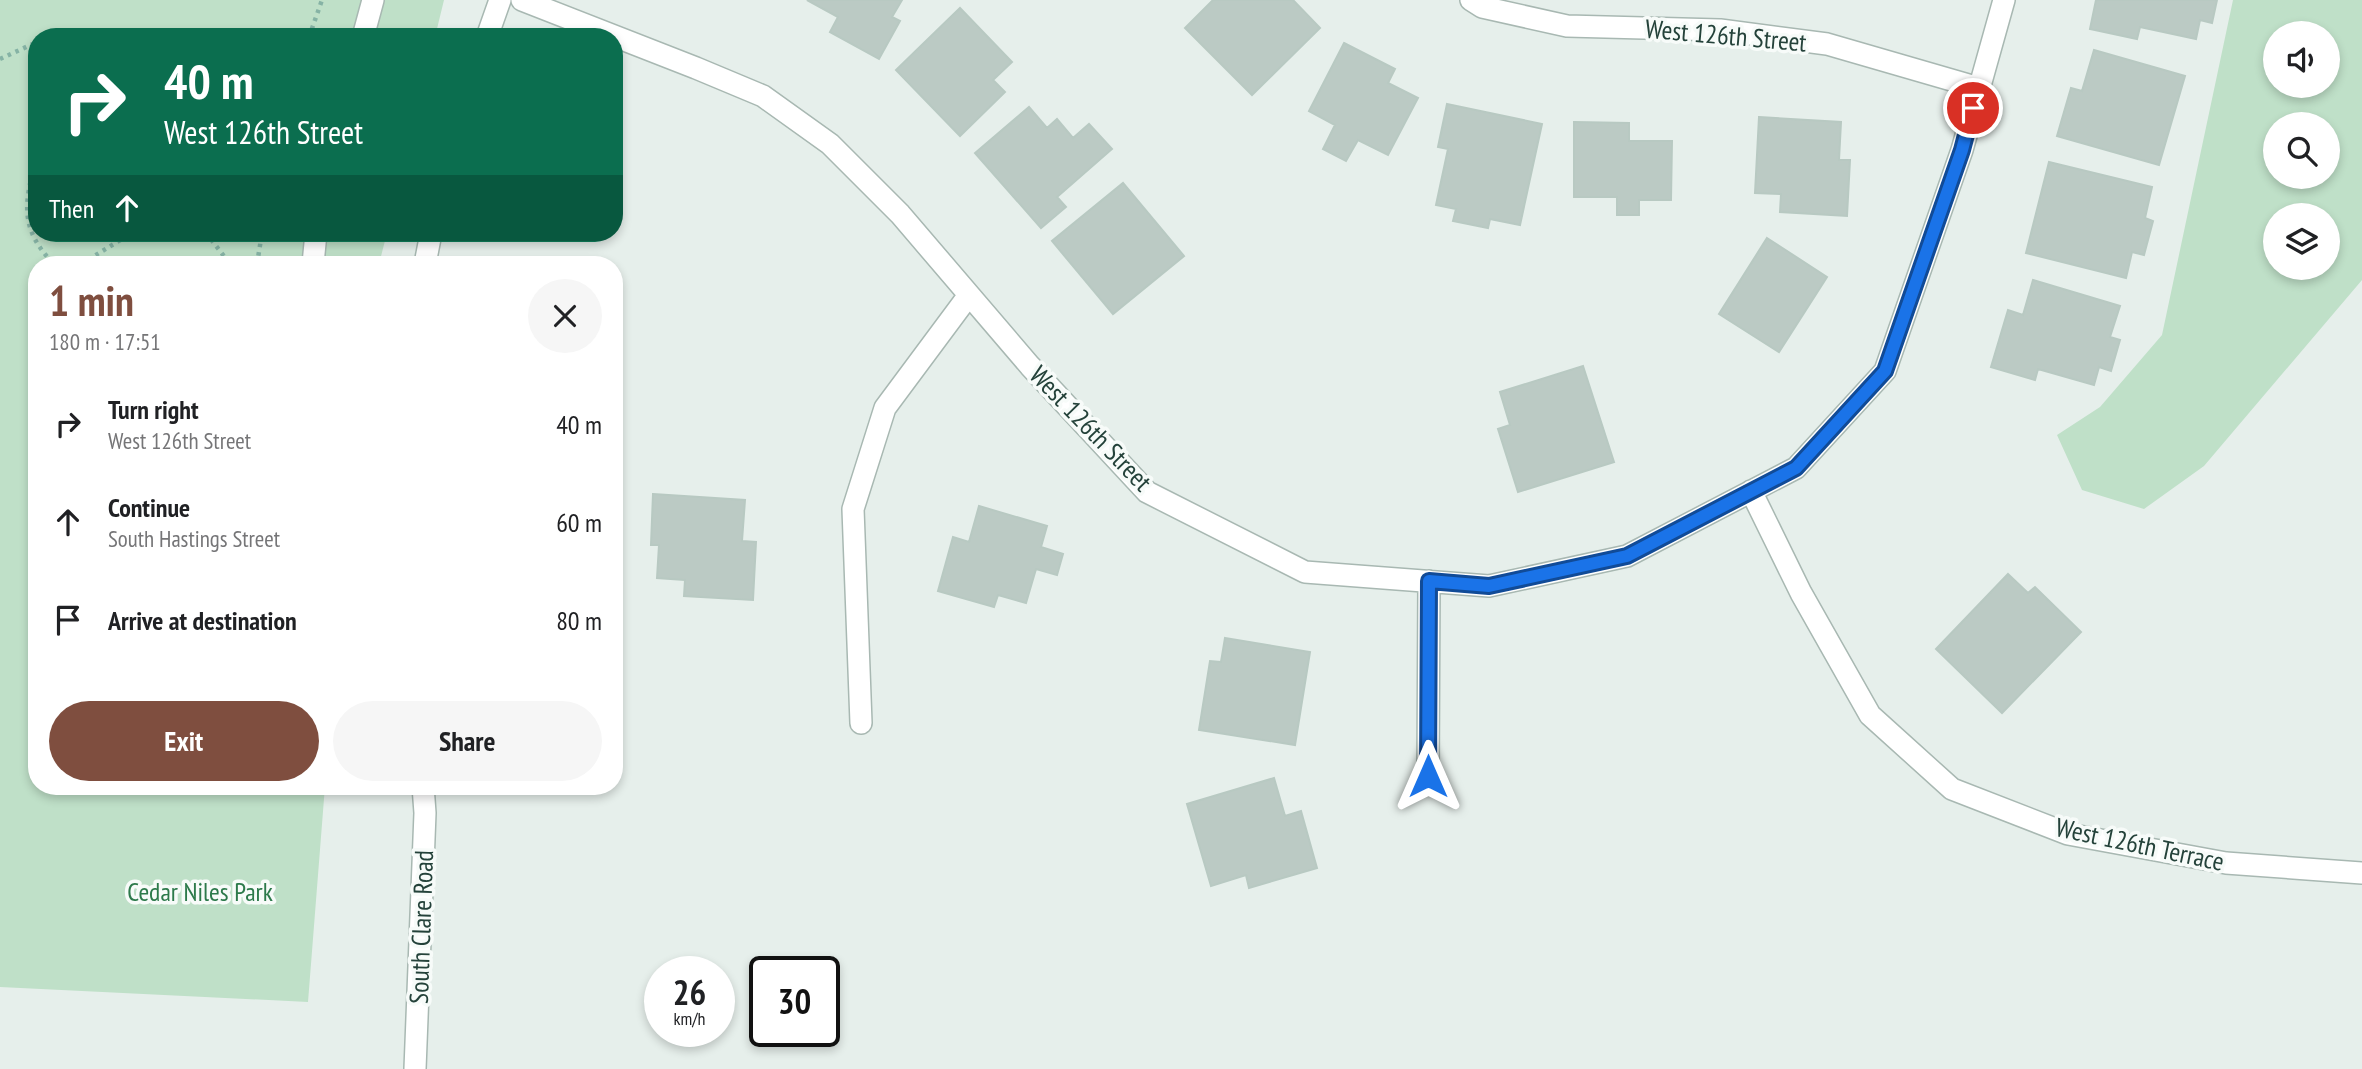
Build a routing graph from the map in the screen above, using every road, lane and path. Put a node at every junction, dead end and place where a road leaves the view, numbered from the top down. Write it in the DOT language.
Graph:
graph roads {
  1 [pos="322,0"];
  2 [pos="373,0"];
  3 [pos="500,0"];
  4 [pos="522,0"];
  5 [pos="1471,0"];
  6 [pos="2004,0"];
  7 [pos="312,28"];
  8 [pos="365,28"];
  9 [pos="490,28"];
  10 [pos="594,28"];
  11 [pos="623,39"];
  12 [pos="28,46"];
  13 [pos="0,58"];
  14 [pos="1979,88"];
  15 [pos="37,242"];
  16 [pos="117,242"];
  17 [pos="213,242"];
  18 [pos="48,256"];
  19 [pos="93,256"];
  20 [pos="224,256"];
  21 [pos="969,295"];
  22 [pos="1751,491"];
  23 [pos="1429,581"];
  24 [pos="861,723"];
  25 [pos="1428,776"];
  26 [pos="424,795"];
  27 [pos="2362,873"];
  28 [pos="415,1069"];
  1 -- 7 [label="path"];
  2 -- 8 [label="street"];
  3 -- 9 [label="street"];
  4 -- 10 [label="street, West 126th Street"];
  5 -- 14 [label="street, West 126th Street"];
  6 -- 14 [label="street, West 126th Street"];
  11 -- 21 [label="street, West 126th Street"];
  12 -- 13 [label="path"];
  14 -- 22 [label="street, West 126th Street"];
  15 -- 18 [label="path"];
  16 -- 19 [label="path"];
  17 -- 20 [label="path"];
  21 -- 23 [label="street, West 126th Street"];
  21 -- 24 [label="street"];
  22 -- 23 [label="street, West 126th Street"];
  22 -- 27 [label="street, West 126th Terrace"];
  23 -- 25 [label="street"];
  26 -- 28 [label="street, South Clare Road"];
}
